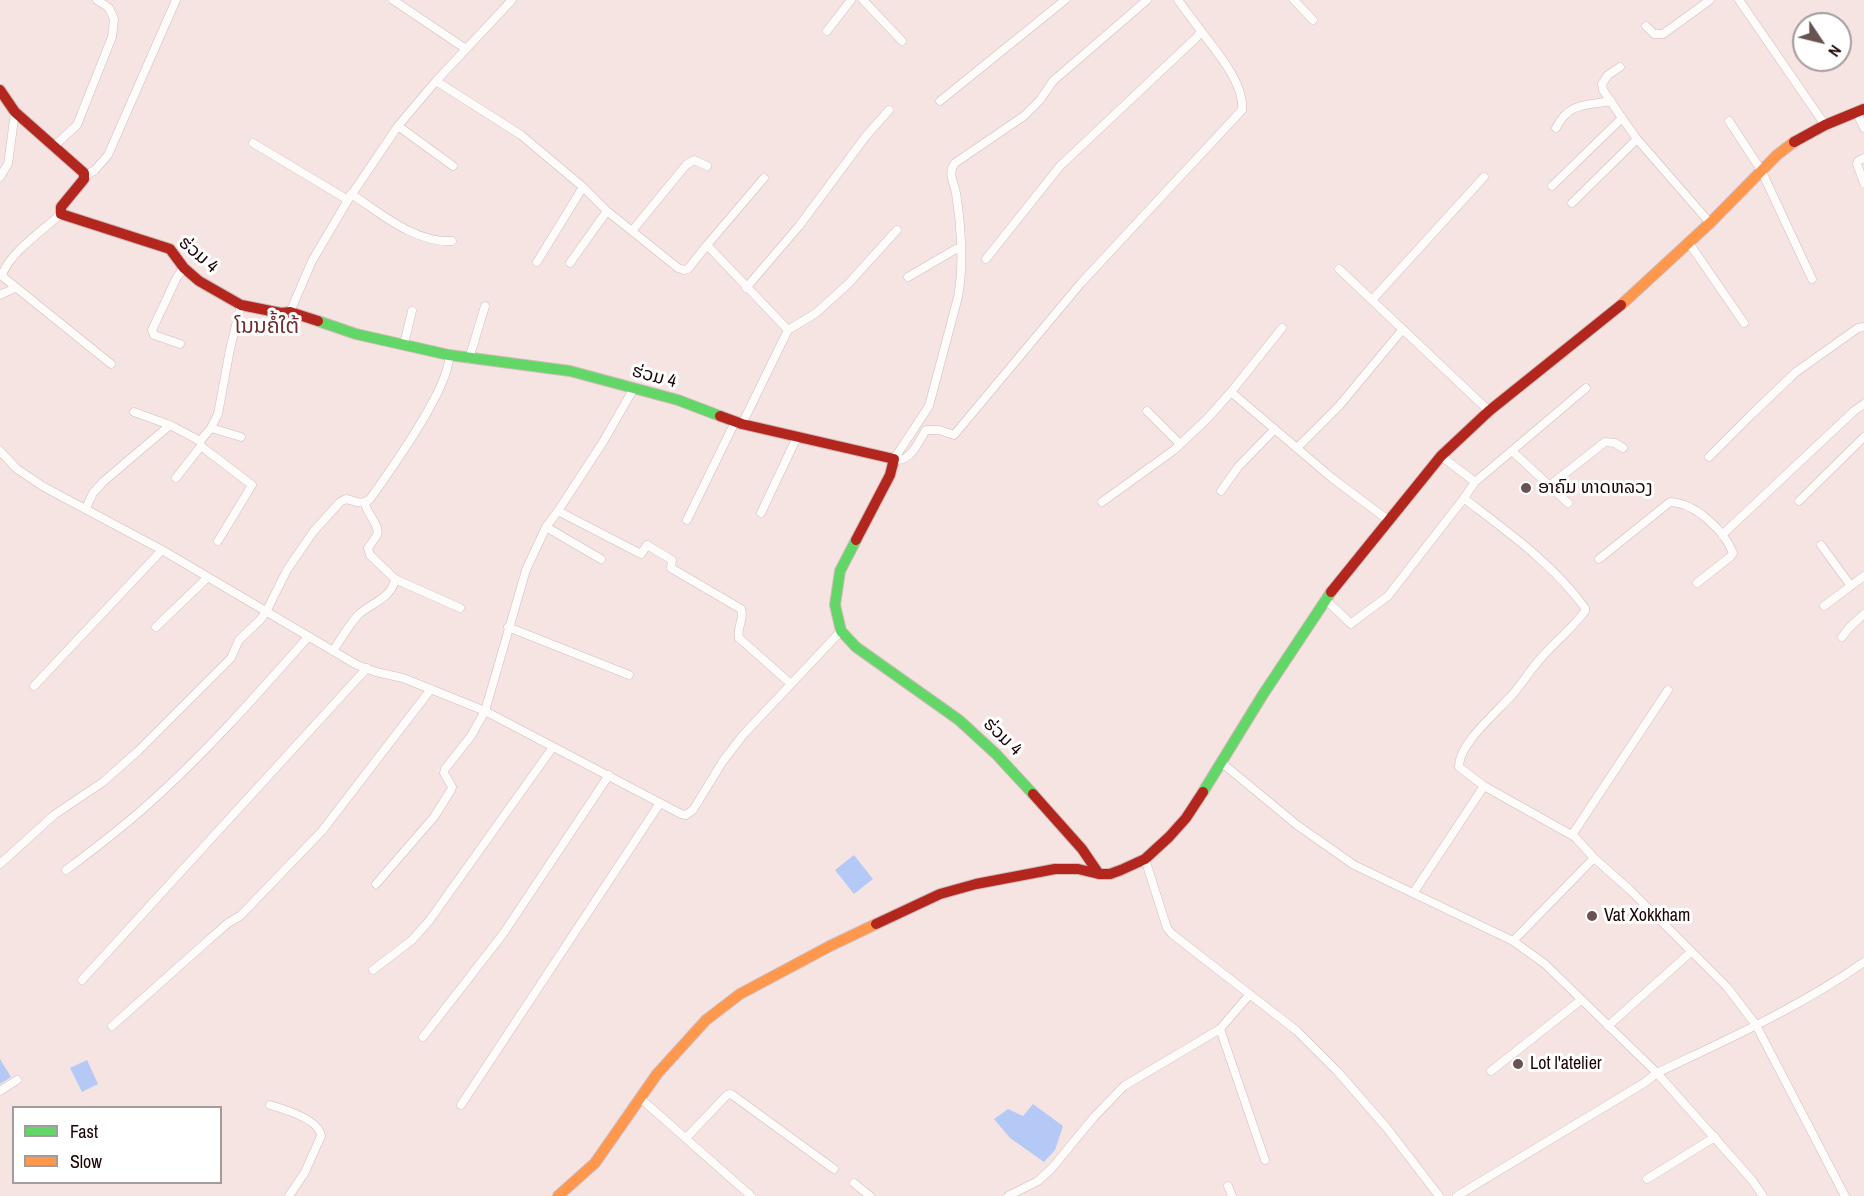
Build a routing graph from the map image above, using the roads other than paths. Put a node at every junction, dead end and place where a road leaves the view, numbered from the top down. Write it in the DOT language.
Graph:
graph roads {
  1 [pos="97,0"];
  2 [pos="176,0"];
  3 [pos="393,0"];
  4 [pos="512,0"];
  5 [pos="850,0"];
  6 [pos="862,0"];
  7 [pos="1065,0"];
  8 [pos="1147,0"];
  9 [pos="1178,0"];
  10 [pos="1294,0"];
  11 [pos="1710,0"];
  12 [pos="1739,0"];
  13 [pos="1313,20"];
  14 [pos="1646,26"];
  15 [pos="827,31"];
  16 [pos="1201,31"];
  17 [pos="902,41"];
  18 [pos="466,49"];
  19 [pos="1620,67"];
  20 [pos="436,81"];
  21 [pos="0,90"];
  22 [pos="940,101"];
  23 [pos="1611,101"];
  24 [pos="889,110"];
  25 [pos="1860,111"];
  26 [pos="15,112"];
  27 [pos="1622,118"];
  28 [pos="1730,121"];
  29 [pos="1825,124"];
  30 [pos="398,126"];
  31 [pos="1556,128"];
  32 [pos="1864,128"];
  33 [pos="1637,139"];
  34 [pos="253,143"];
  35 [pos="53,147"];
  36 [pos="1864,158"];
  37 [pos="453,166"];
  38 [pos="707,166"];
  39 [pos="1761,170"];
  40 [pos="85,176"];
  41 [pos="0,177"];
  42 [pos="1484,177"];
  43 [pos="764,178"];
  44 [pos="1864,183"];
  45 [pos="1552,186"];
  46 [pos="583,187"];
  47 [pos="349,197"];
  48 [pos="1572,203"];
  49 [pos="607,211"];
  50 [pos="61,214"];
  51 [pos="1710,223"];
  52 [pos="897,230"];
  53 [pos="632,231"];
  54 [pos="452,241"];
  55 [pos="1689,243"];
  56 [pos="707,245"];
  57 [pos="961,250"];
  58 [pos="986,259"];
  59 [pos="537,262"];
  60 [pos="570,263"];
  61 [pos="184,268"];
  62 [pos="1339,269"];
  63 [pos="908,277"];
  64 [pos="1812,279"];
  65 [pos="15,288"];
  66 [pos="746,288"];
  67 [pos="0,295"];
  68 [pos="1372,300"];
  69 [pos="241,305"];
  70 [pos="486,306"];
  71 [pos="412,311"];
  72 [pos="290,312"];
  73 [pos="1744,323"];
  74 [pos="1864,327"];
  75 [pos="1282,328"];
  76 [pos="1403,329"];
  77 [pos="788,330"];
  78 [pos="180,344"];
  79 [pos="404,344"];
  80 [pos="449,355"];
  81 [pos="468,358"];
  82 [pos="111,364"];
  83 [pos="634,388"];
  84 [pos="1586,388"];
  85 [pos="1230,392"];
  86 [pos="1864,404"];
  87 [pos="1148,411"];
  88 [pos="1490,411"];
  89 [pos="134,412"];
  90 [pos="739,423"];
  91 [pos="170,425"];
  92 [pos="915,427"];
  93 [pos="211,428"];
  94 [pos="1275,429"];
  95 [pos="926,430"];
  96 [pos="241,437"];
  97 [pos="797,437"];
  98 [pos="1864,437"];
  99 [pos="201,443"];
  100 [pos="1180,444"];
  101 [pos="1298,448"];
  102 [pos="1623,448"];
  103 [pos="0,451"];
  104 [pos="1512,451"];
  105 [pos="1441,456"];
  106 [pos="1709,457"];
  107 [pos="894,459"];
  108 [pos="176,478"];
  109 [pos="1475,482"];
  110 [pos="1549,486"];
  111 [pos="1221,490"];
  112 [pos="1464,498"];
  113 [pos="1799,501"];
  114 [pos="1102,502"];
  115 [pos="365,503"];
  116 [pos="1568,503"];
  117 [pos="86,508"];
  118 [pos="558,511"];
  119 [pos="761,513"];
  120 [pos="687,520"];
  121 [pos="1388,520"];
  122 [pos="546,527"];
  123 [pos="1723,536"];
  124 [pos="218,541"];
  125 [pos="1821,545"];
  126 [pos="162,550"];
  127 [pos="601,559"];
  128 [pos="1599,559"];
  129 [pos="1864,576"];
  130 [pos="207,578"];
  131 [pos="395,579"];
  132 [pos="1696,583"];
  133 [pos="1851,586"];
  134 [pos="1325,599"];
  135 [pos="1824,606"];
  136 [pos="460,608"];
  137 [pos="266,612"];
  138 [pos="1864,614"];
  139 [pos="156,627"];
  140 [pos="508,627"];
  141 [pos="841,631"];
  142 [pos="308,637"];
  143 [pos="1842,637"];
  144 [pos="333,651"];
  145 [pos="367,668"];
  146 [pos="629,675"];
  147 [pos="791,684"];
  148 [pos="34,686"];
  149 [pos="431,689"];
  150 [pos="1668,690"];
  151 [pos="485,711"];
  152 [pos="553,747"];
  153 [pos="1222,763"];
  154 [pos="609,775"];
  155 [pos="1484,786"];
  156 [pos="660,803"];
  157 [pos="1572,835"];
  158 [pos="1594,858"];
  159 [pos="1145,859"];
  160 [pos="0,864"];
  161 [pos="66,870"];
  162 [pos="1099,874"];
  163 [pos="376,884"];
  164 [pos="1414,892"];
  165 [pos="1513,941"];
  166 [pos="1690,952"];
  167 [pos="1864,962"];
  168 [pos="373,970"];
  169 [pos="82,980"];
  170 [pos="1250,994"];
  171 [pos="1581,1000"];
  172 [pos="1756,1025"];
  173 [pos="112,1026"];
  174 [pos="1608,1026"];
  175 [pos="1220,1029"];
  176 [pos="423,1037"];
  177 [pos="1491,1071"];
  178 [pos="1658,1073"];
  179 [pos="17,1080"];
  180 [pos="0,1091"];
  181 [pos="640,1098"];
  182 [pos="270,1105"];
  183 [pos="461,1105"];
  184 [pos="1715,1137"];
  185 [pos="686,1138"];
  186 [pos="1264,1160"];
  187 [pos="834,1169"];
  188 [pos="1647,1179"];
  189 [pos="854,1183"];
  190 [pos="1228,1186"];
  191 [pos="865,1195"];
  192 [pos="289,1196"];
  193 [pos="558,1196"];
  194 [pos="751,1196"];
  195 [pos="1008,1196"];
  196 [pos="1232,1196"];
  197 [pos="1439,1196"];
  198 [pos="1457,1196"];
  199 [pos="1763,1196"];
  200 [pos="1845,1196"];
  1 -- 35 [label="street"];
  2 -- 40 [label="street"];
  3 -- 18 [label="street"];
  4 -- 18 [label="street"];
  5 -- 15 [label="street"];
  6 -- 17 [label="street"];
  7 -- 22 [label="street"];
  8 -- 57 [label="street"];
  9 -- 16 [label="street"];
  10 -- 13 [label="street"];
  11 -- 14 [label="street"];
  12 -- 29 [label="street"];
  16 -- 58 [label="street"];
  16 -- 95 [label="street"];
  18 -- 20 [label="street"];
  19 -- 23 [label="street"];
  20 -- 30 [label="street"];
  20 -- 46 [label="street"];
  21 -- 26 [label="street"];
  23 -- 27 [label="street"];
  23 -- 31 [label="street"];
  24 -- 66 [label="street"];
  25 -- 29 [label="street"];
  25 -- 32 [label="street"];
  26 -- 35 [label="street"];
  26 -- 41 [label="street"];
  27 -- 33 [label="street"];
  27 -- 45 [label="street"];
  28 -- 39 [label="street"];
  29 -- 39 [label="street"];
  30 -- 37 [label="street"];
  30 -- 47 [label="street"];
  33 -- 48 [label="street"];
  33 -- 51 [label="street"];
  34 -- 47 [label="street"];
  35 -- 40 [label="street"];
  36 -- 44 [label="street"];
  38 -- 53 [label="street"];
  39 -- 51 [label="street"];
  39 -- 64 [label="street"];
  40 -- 50 [label="street"];
  42 -- 68 [label="street"];
  43 -- 56 [label="street"];
  46 -- 49 [label="street"];
  46 -- 59 [label="street"];
  47 -- 54 [label="street"];
  47 -- 72 [label="street"];
  49 -- 53 [label="street"];
  49 -- 60 [label="street"];
  50 -- 61 [label="street, ຮ່ວມ 4"];
  50 -- 65 [label="street"];
  51 -- 55 [label="street"];
  52 -- 77 [label="street"];
  53 -- 56 [label="street"];
  55 -- 73 [label="street"];
  55 -- 88 [label="street"];
  56 -- 66 [label="street"];
  57 -- 63 [label="street"];
  57 -- 92 [label="street"];
  61 -- 69 [label="street, ຮ່ວມ 4"];
  61 -- 78 [label="street"];
  62 -- 68 [label="street"];
  65 -- 67 [label="street"];
  65 -- 82 [label="street"];
  66 -- 77 [label="street"];
  68 -- 76 [label="street"];
  69 -- 72 [label="street, ຮ່ວມ 4"];
  69 -- 93 [label="street"];
  70 -- 81 [label="street"];
  71 -- 79 [label="street"];
  72 -- 79 [label="street, ຮ່ວມ 4"];
  74 -- 106 [label="street"];
  75 -- 85 [label="street"];
  76 -- 88 [label="street"];
  76 -- 101 [label="street"];
  77 -- 90 [label="street"];
  79 -- 80 [label="street, ຮ່ວມ 4"];
  80 -- 81 [label="street, ຮ່ວມ 4"];
  80 -- 115 [label="street"];
  81 -- 83 [label="street, ຮ່ວມ 4"];
  83 -- 90 [label="street, ຮ່ວມ 4"];
  83 -- 118 [label="street"];
  84 -- 104 [label="street"];
  85 -- 94 [label="street"];
  85 -- 100 [label="street"];
  86 -- 123 [label="street"];
  87 -- 100 [label="street"];
  88 -- 105 [label="street"];
  89 -- 91 [label="street"];
  90 -- 97 [label="street, ຮ່ວມ 4"];
  90 -- 120 [label="street"];
  91 -- 99 [label="street"];
  91 -- 117 [label="street"];
  92 -- 95 [label="street"];
  92 -- 107 [label="street"];
  93 -- 96 [label="street"];
  93 -- 99 [label="street"];
  94 -- 101 [label="street"];
  94 -- 111 [label="street"];
  95 -- 107 [label="street"];
  97 -- 107 [label="street, ຮ່ວມ 4"];
  97 -- 119 [label="street"];
  98 -- 113 [label="street"];
  99 -- 108 [label="street"];
  99 -- 124 [label="street"];
  100 -- 114 [label="street"];
  101 -- 121 [label="street"];
  102 -- 110 [label="street"];
  103 -- 117 [label="street"];
  104 -- 109 [label="street"];
  104 -- 110 [label="street"];
  105 -- 109 [label="street"];
  105 -- 121 [label="street"];
  107 -- 141 [label="street"];
  109 -- 112 [label="street"];
  110 -- 116 [label="street"];
  112 -- 134 [label="street"];
  112 -- 155 [label="street"];
  115 -- 131 [label="street"];
  115 -- 137 [label="street"];
  117 -- 126 [label="street"];
  118 -- 122 [label="street"];
  118 -- 147 [label="street"];
  121 -- 134 [label="street"];
  122 -- 127 [label="street"];
  122 -- 140 [label="street"];
  123 -- 128 [label="street"];
  123 -- 132 [label="street"];
  125 -- 133 [label="street"];
  126 -- 130 [label="street"];
  126 -- 148 [label="street"];
  129 -- 133 [label="street"];
  130 -- 137 [label="street"];
  130 -- 139 [label="street"];
  131 -- 136 [label="street"];
  131 -- 144 [label="street"];
  133 -- 135 [label="street"];
  134 -- 153 [label="street"];
  137 -- 142 [label="street"];
  137 -- 160 [label="street"];
  138 -- 143 [label="street"];
  140 -- 146 [label="street"];
  140 -- 151 [label="street"];
  141 -- 147 [label="street"];
  141 -- 162 [label="street, ຮ່ວມ 4"];
  142 -- 144 [label="street"];
  142 -- 161 [label="street"];
  144 -- 145 [label="street"];
  145 -- 149 [label="street"];
  145 -- 169 [label="street"];
  147 -- 156 [label="street"];
  149 -- 151 [label="street"];
  149 -- 173 [label="street"];
  150 -- 157 [label="street"];
  151 -- 152 [label="street"];
  151 -- 163 [label="street"];
  152 -- 154 [label="street"];
  152 -- 168 [label="street"];
  153 -- 159 [label="street"];
  153 -- 164 [label="street"];
  154 -- 156 [label="street"];
  154 -- 176 [label="street"];
  155 -- 157 [label="street"];
  155 -- 164 [label="street"];
  156 -- 183 [label="street"];
  157 -- 158 [label="street"];
  158 -- 165 [label="street"];
  158 -- 166 [label="street"];
  159 -- 162 [label="street"];
  159 -- 170 [label="street"];
  162 -- 181 [label="street"];
  164 -- 165 [label="street"];
  165 -- 171 [label="street"];
  166 -- 172 [label="street"];
  166 -- 174 [label="street"];
  167 -- 172 [label="street"];
  170 -- 175 [label="street"];
  170 -- 197 [label="street"];
  171 -- 174 [label="street"];
  171 -- 177 [label="street"];
  172 -- 178 [label="street"];
  172 -- 200 [label="street"];
  174 -- 178 [label="street"];
  175 -- 186 [label="street"];
  175 -- 195 [label="street"];
  178 -- 184 [label="street"];
  178 -- 198 [label="street"];
  179 -- 180 [label="street"];
  181 -- 185 [label="street"];
  181 -- 193 [label="street"];
  182 -- 192 [label="street"];
  184 -- 188 [label="street"];
  184 -- 199 [label="street"];
  185 -- 187 [label="street"];
  185 -- 194 [label="street"];
  189 -- 191 [label="street"];
  190 -- 196 [label="street"];
}
